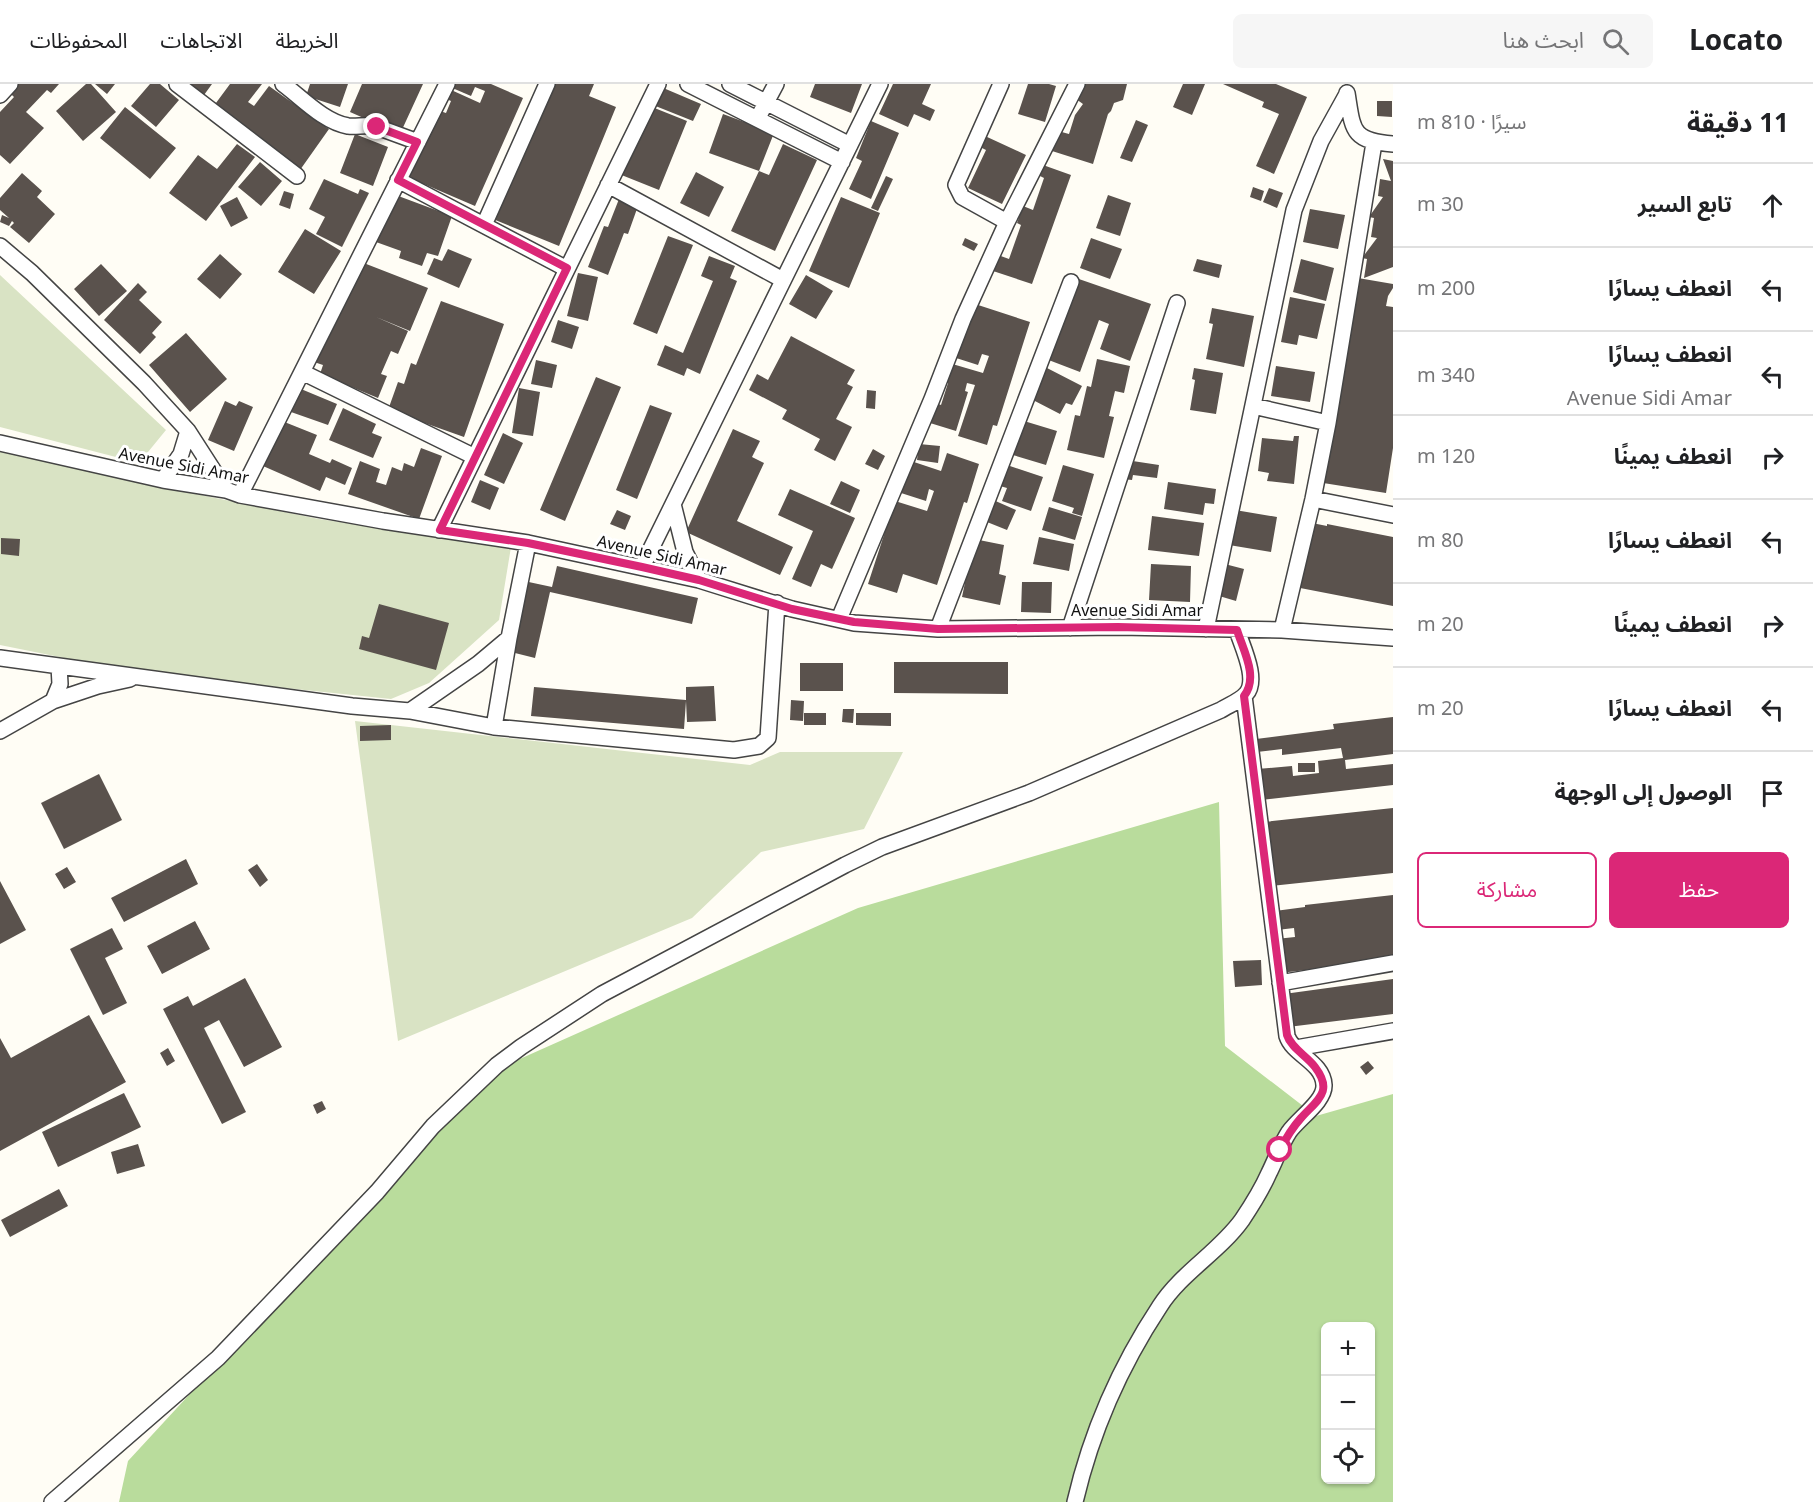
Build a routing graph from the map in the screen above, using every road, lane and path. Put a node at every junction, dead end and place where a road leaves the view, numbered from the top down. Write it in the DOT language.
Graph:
graph roads {
  1 [pos="10,84"];
  2 [pos="177,84"];
  3 [pos="283,84"];
  4 [pos="447,84"];
  5 [pos="547,84"];
  6 [pos="658,84"];
  7 [pos="688,84"];
  8 [pos="730,84"];
  9 [pos="776,84"];
  10 [pos="880,84"];
  11 [pos="1001,84"];
  12 [pos="1077,84"];
  13 [pos="1346,89"];
  14 [pos="0,95"];
  15 [pos="766,104"];
  16 [pos="757,120"];
  17 [pos="417,142"];
  18 [pos="1374,143"];
  19 [pos="1393,144"];
  20 [pos="850,146"];
  21 [pos="842,162"];
  22 [pos="297,176"];
  23 [pos="398,180"];
  24 [pos="608,185"];
  25 [pos="1007,222"];
  26 [pos="484,225"];
  27 [pos="0,246"];
  28 [pos="567,268"];
  29 [pos="783,280"];
  30 [pos="1071,282"];
  31 [pos="1177,303"];
  32 [pos="302,372"];
  33 [pos="1253,406"];
  34 [pos="1328,423"];
  35 [pos="188,431"];
  36 [pos="0,443"];
  37 [pos="475,457"];
  38 [pos="163,480"];
  39 [pos="233,492"];
  40 [pos="1313,499"];
  41 [pos="673,504"];
  42 [pos="1393,515"];
  43 [pos="440,530"];
  44 [pos="528,543"];
  45 [pos="642,567"];
  46 [pos="699,580"];
  47 [pos="777,603"];
  48 [pos="839,619"];
  49 [pos="1070,628"];
  50 [pos="938,629"];
  51 [pos="1206,629"];
  52 [pos="1237,630"];
  53 [pos="1282,630"];
  54 [pos="509,638"];
  55 [pos="1393,638"];
  56 [pos="0,658"];
  57 [pos="59,666"];
  58 [pos="144,677"];
  59 [pos="1244,696"];
  60 [pos="53,701"];
  61 [pos="410,711"];
  62 [pos="494,727"];
  63 [pos="0,731"];
  64 [pos="1393,963"];
  65 [pos="1280,983"];
  66 [pos="1393,1031"];
  67 [pos="1296,1048"];
  68 [pos="52,1502"];
  69 [pos="1074,1502"];
  1 -- 14 [label="street"];
  2 -- 22 [label="street"];
  3 -- 17 [label="street"];
  4 -- 17 [label="street"];
  5 -- 26 [label="street"];
  6 -- 24 [label="street"];
  7 -- 16 [label="street"];
  8 -- 15 [label="street"];
  9 -- 15 [label="street"];
  10 -- 20 [label="street"];
  11 -- 25 [label="street"];
  12 -- 25 [label="street"];
  13 -- 18 [label="street"];
  13 -- 33 [label="street"];
  15 -- 16 [label="street"];
  15 -- 20 [label="street"];
  16 -- 21 [label="street"];
  17 -- 23 [label="street"];
  18 -- 19 [label="street"];
  18 -- 34 [label="street"];
  20 -- 21 [label="street"];
  21 -- 29 [label="street"];
  23 -- 26 [label="street"];
  23 -- 32 [label="street"];
  24 -- 28 [label="street"];
  24 -- 29 [label="street"];
  25 -- 48 [label="street"];
  26 -- 28 [label="street"];
  27 -- 35 [label="street"];
  28 -- 37 [label="street"];
  29 -- 41 [label="street"];
  30 -- 50 [label="street"];
  31 -- 49 [label="street"];
  32 -- 37 [label="street"];
  32 -- 39 [label="street"];
  33 -- 34 [label="street"];
  33 -- 51 [label="street"];
  34 -- 40 [label="street"];
  35 -- 38 [label="street"];
  35 -- 39 [label="street"];
  36 -- 38 [label="street, Avenue Sidi Amar"];
  37 -- 43 [label="street"];
  38 -- 39 [label="street, Avenue Sidi Amar"];
  39 -- 43 [label="street, Avenue Sidi Amar"];
  40 -- 42 [label="street"];
  40 -- 53 [label="street"];
  41 -- 45 [label="street"];
  41 -- 46 [label="street"];
  43 -- 44 [label="street, Avenue Sidi Amar"];
  44 -- 45 [label="street, Avenue Sidi Amar"];
  44 -- 54 [label="street"];
  45 -- 46 [label="street, Avenue Sidi Amar"];
  46 -- 47 [label="street, Avenue Sidi Amar"];
  47 -- 48 [label="street, Avenue Sidi Amar"];
  47 -- 62 [label="street"];
  48 -- 50 [label="street, Avenue Sidi Amar"];
  49 -- 50 [label="street, Avenue Sidi Amar"];
  49 -- 51 [label="street, Avenue Sidi Amar"];
  51 -- 52 [label="street, Avenue Sidi Amar"];
  52 -- 53 [label="street, Avenue Sidi Amar"];
  52 -- 59 [label="street"];
  53 -- 55 [label="street, Avenue Sidi Amar"];
  54 -- 61 [label="street"];
  54 -- 62 [label="street"];
  56 -- 57 [label="street"];
  57 -- 58 [label="street"];
  57 -- 60 [label="street"];
  58 -- 60 [label="street"];
  58 -- 61 [label="street"];
  59 -- 65 [label="street"];
  59 -- 68 [label="street"];
  60 -- 63 [label="street"];
  61 -- 62 [label="street"];
  64 -- 65 [label="street"];
  65 -- 67 [label="street"];
  66 -- 67 [label="street"];
  67 -- 69 [label="street"];
}
